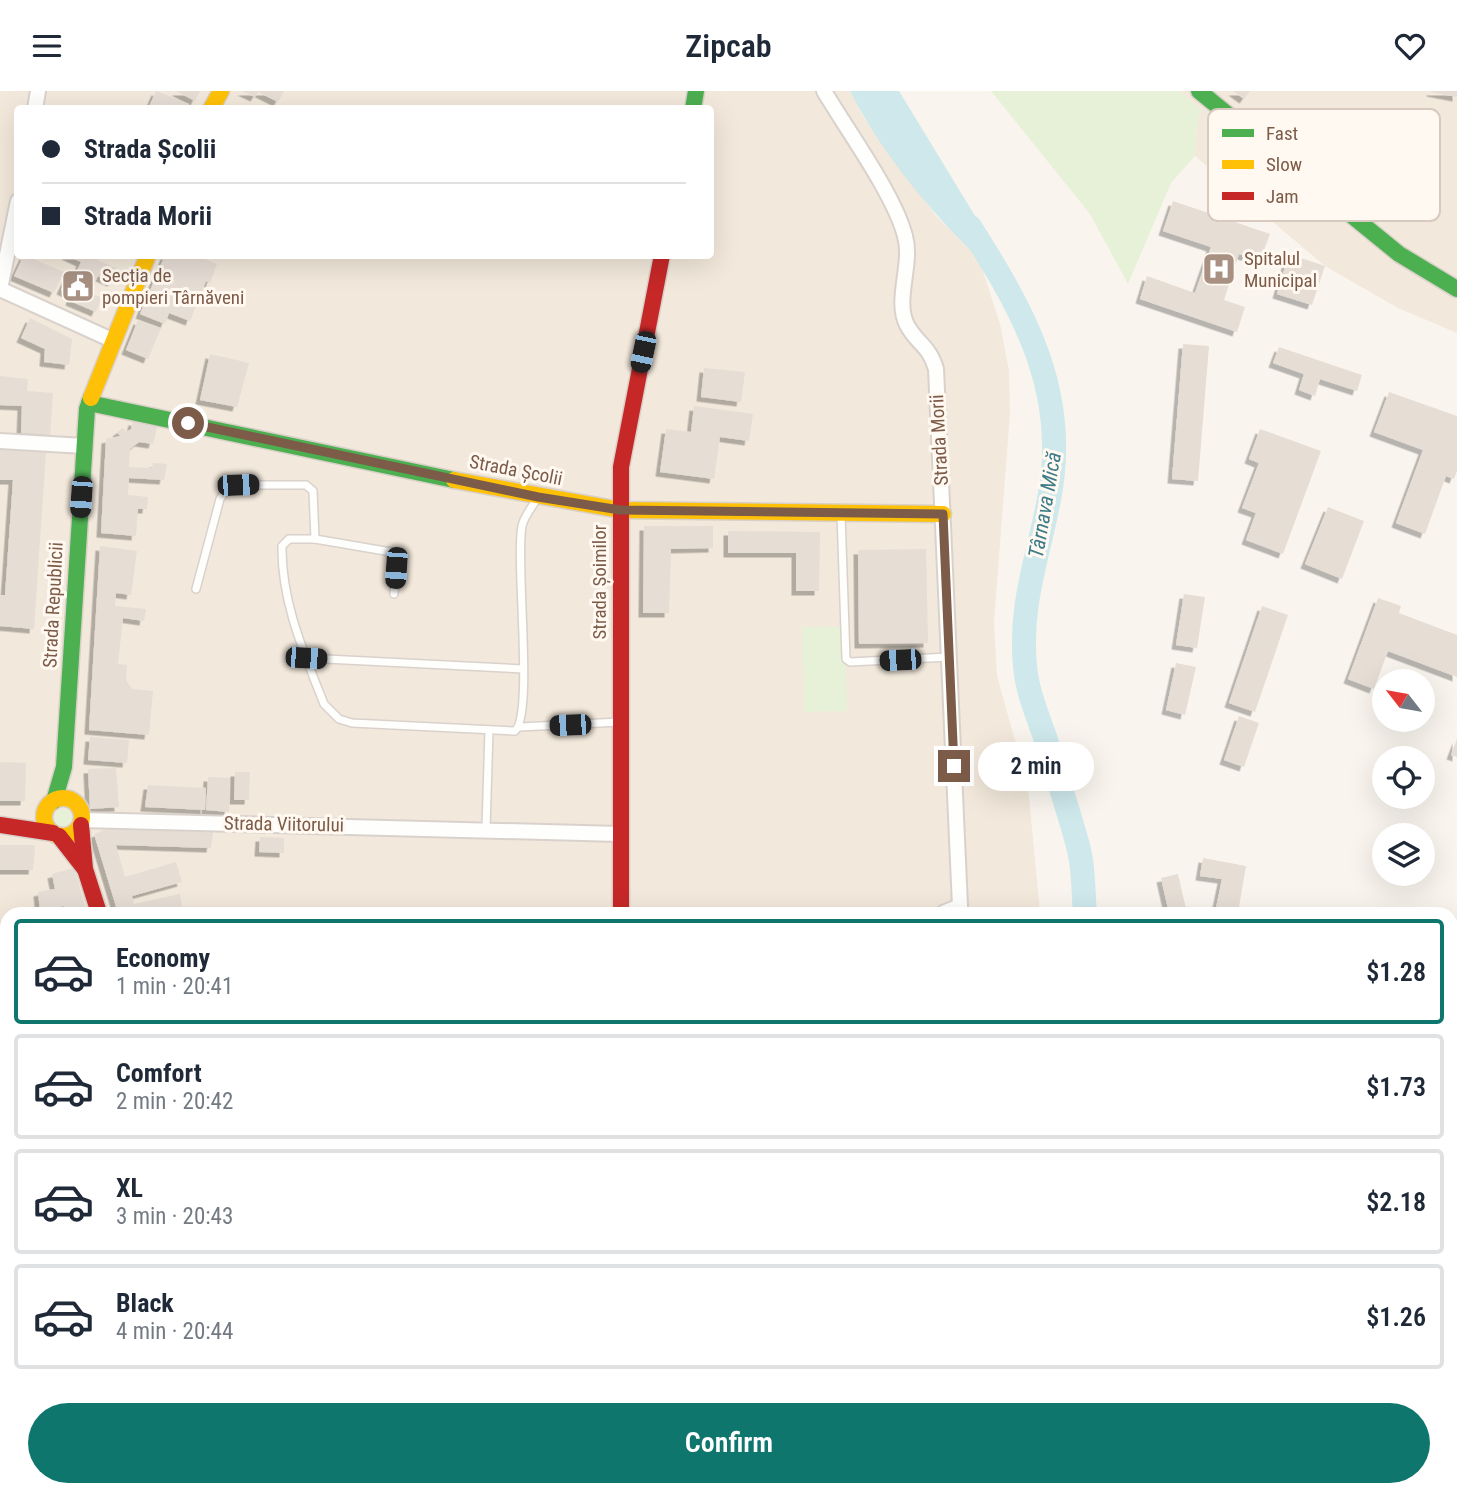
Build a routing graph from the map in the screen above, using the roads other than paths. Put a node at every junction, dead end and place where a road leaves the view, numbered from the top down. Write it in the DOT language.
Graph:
graph roads {
  1 [pos="824,91"];
  2 [pos="1199,91"];
  3 [pos="1221,109"];
  4 [pos="14,221"];
  5 [pos="1358,221"];
  6 [pos="146,259"];
  7 [pos="661,259"];
  8 [pos="0,289"];
  9 [pos="1457,289"];
  10 [pos="112,340"];
  11 [pos="89,403"];
  12 [pos="0,440"];
  13 [pos="84,446"];
  14 [pos="538,497"];
  15 [pos="620,510"];
  16 [pos="841,513"];
  17 [pos="943,514"];
  18 [pos="315,539"];
  19 [pos="196,589"];
  20 [pos="394,594"];
  21 [pos="949,657"];
  22 [pos="306,658"];
  23 [pos="523,669"];
  24 [pos="620,722"];
  25 [pos="520,727"];
  26 [pos="489,730"];
  27 [pos="64,767"];
  28 [pos="76,803"];
  29 [pos="50,805"];
  30 [pos="82,822"];
  31 [pos="2,825"];
  32 [pos="486,828"];
  33 [pos="620,834"];
  34 [pos="56,835"];
  35 [pos="85,869"];
  36 [pos="97,907"];
  37 [pos="621,907"];
  38 [pos="963,907"];
  1 -- 17 [label="street, Strada Morii"];
  2 -- 3 [label="street"];
  4 -- 8 [label="street"];
  5 -- 9 [label="street"];
  6 -- 10 [label="street, Strada Republicii"];
  7 -- 15 [label="street, Strada Șoimilor"];
  8 -- 10 [label="street"];
  10 -- 11 [label="street, Strada Republicii"];
  11 -- 13 [label="street, Strada Republicii"];
  11 -- 14 [label="street, Strada Școlii"];
  12 -- 13 [label="street"];
  13 -- 27 [label="street, Strada Republicii"];
  14 -- 15 [label="street, Strada Școlii"];
  14 -- 23 [label="lane"];
  15 -- 16 [label="street, Strada Școlii"];
  15 -- 24 [label="street, Strada Șoimilor"];
  16 -- 17 [label="street, Strada Școlii"];
  16 -- 21 [label="lane"];
  17 -- 21 [label="street, Strada Morii"];
  18 -- 19 [label="lane"];
  18 -- 20 [label="lane"];
  18 -- 22 [label="lane"];
  21 -- 38 [label="street, Strada Morii"];
  22 -- 23 [label="lane"];
  22 -- 26 [label="lane"];
  23 -- 25 [label="lane"];
  24 -- 25 [label="lane"];
  24 -- 33 [label="street, Strada Șoimilor"];
  25 -- 26 [label="lane"];
  26 -- 32 [label="lane"];
  27 -- 28 [label="street, Strada Republicii"];
  27 -- 29 [label="street, Strada Republicii"];
  28 -- 29 [label="street"];
  28 -- 30 [label="street"];
  29 -- 31 [label="street"];
  29 -- 34 [label="street"];
  30 -- 32 [label="street, Strada Viitorului"];
  30 -- 34 [label="street"];
  30 -- 35 [label="street"];
  31 -- 34 [label="street"];
  32 -- 33 [label="street, Strada Viitorului"];
  33 -- 37 [label="street, Strada Șoimilor"];
  34 -- 35 [label="street"];
  35 -- 36 [label="street"];
}
